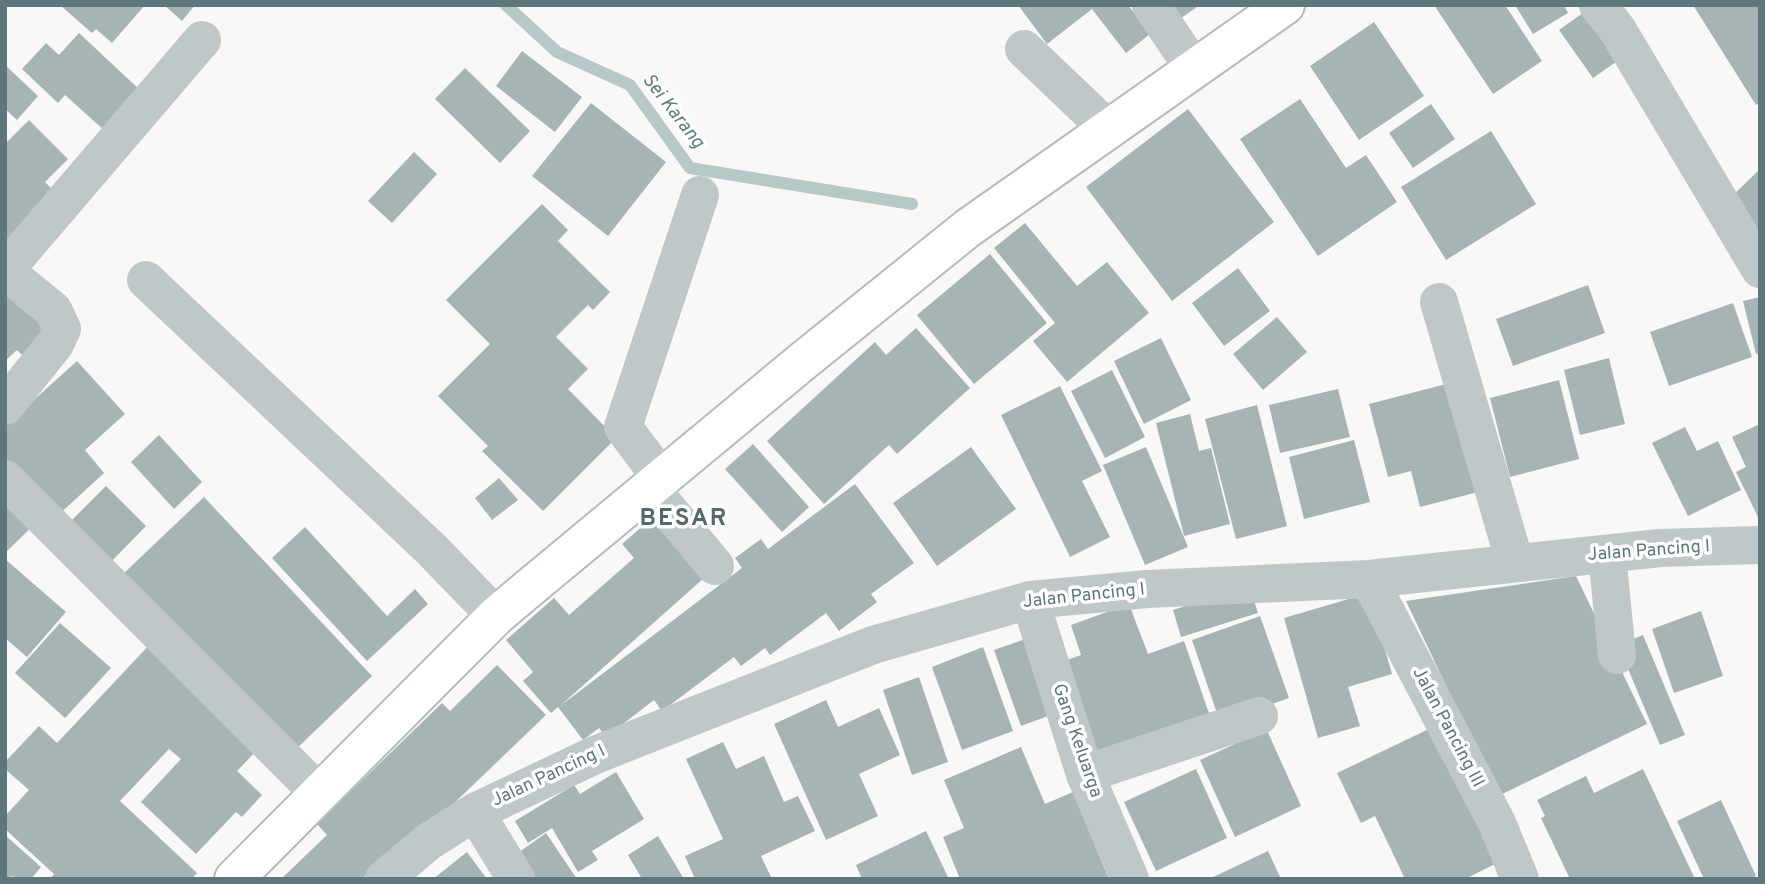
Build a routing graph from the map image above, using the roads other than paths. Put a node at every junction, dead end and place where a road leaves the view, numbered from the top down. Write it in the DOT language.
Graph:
graph roads {
  1 [pos="1151,5"];
  2 [pos="1285,5"];
  3 [pos="1598,5"];
  4 [pos="202,40"];
  5 [pos="1024,49"];
  6 [pos="1194,69"];
  7 [pos="1108,130"];
  8 [pos="700,195"];
  9 [pos="5,269"];
  10 [pos="1760,269"];
  11 [pos="146,280"];
  12 [pos="1439,302"];
  13 [pos="5,406"];
  14 [pos="5,479"];
  15 [pos="656,484"];
  16 [pos="1760,545"];
  17 [pos="1607,554"];
  18 [pos="1515,563"];
  19 [pos="715,566"];
  20 [pos="1355,580"];
  21 [pos="1030,600"];
  22 [pos="496,616"];
  23 [pos="1617,656"];
  24 [pos="1259,716"];
  25 [pos="1085,774"];
  26 [pos="318,792"];
  27 [pos="475,812"];
  28 [pos="234,879"];
  29 [pos="384,879"];
  30 [pos="516,879"];
  31 [pos="1130,879"];
  32 [pos="1520,879"];
  1 -- 6 [label="street"];
  2 -- 6 [label="main road"];
  3 -- 10 [label="street"];
  4 -- 9 [label="street"];
  5 -- 7 [label="street"];
  6 -- 7 [label="main road"];
  7 -- 15 [label="main road"];
  8 -- 15 [label="street"];
  9 -- 13 [label="street"];
  11 -- 22 [label="street"];
  12 -- 18 [label="street"];
  14 -- 26 [label="street"];
  15 -- 19 [label="street"];
  15 -- 22 [label="main road"];
  16 -- 17 [label="street, Jalan Pancing I"];
  17 -- 18 [label="street, Jalan Pancing I"];
  17 -- 23 [label="street"];
  18 -- 20 [label="street, Jalan Pancing I"];
  20 -- 21 [label="street, Jalan Pancing I"];
  20 -- 32 [label="street, Jalan Pancing III"];
  21 -- 25 [label="street, Gang Keluarga"];
  21 -- 27 [label="street, Jalan Pancing I"];
  22 -- 26 [label="main road"];
  24 -- 25 [label="street"];
  25 -- 31 [label="street, Gang Keluarga"];
  26 -- 28 [label="main road"];
  27 -- 29 [label="street, Jalan Pancing I"];
  27 -- 30 [label="street"];
}
